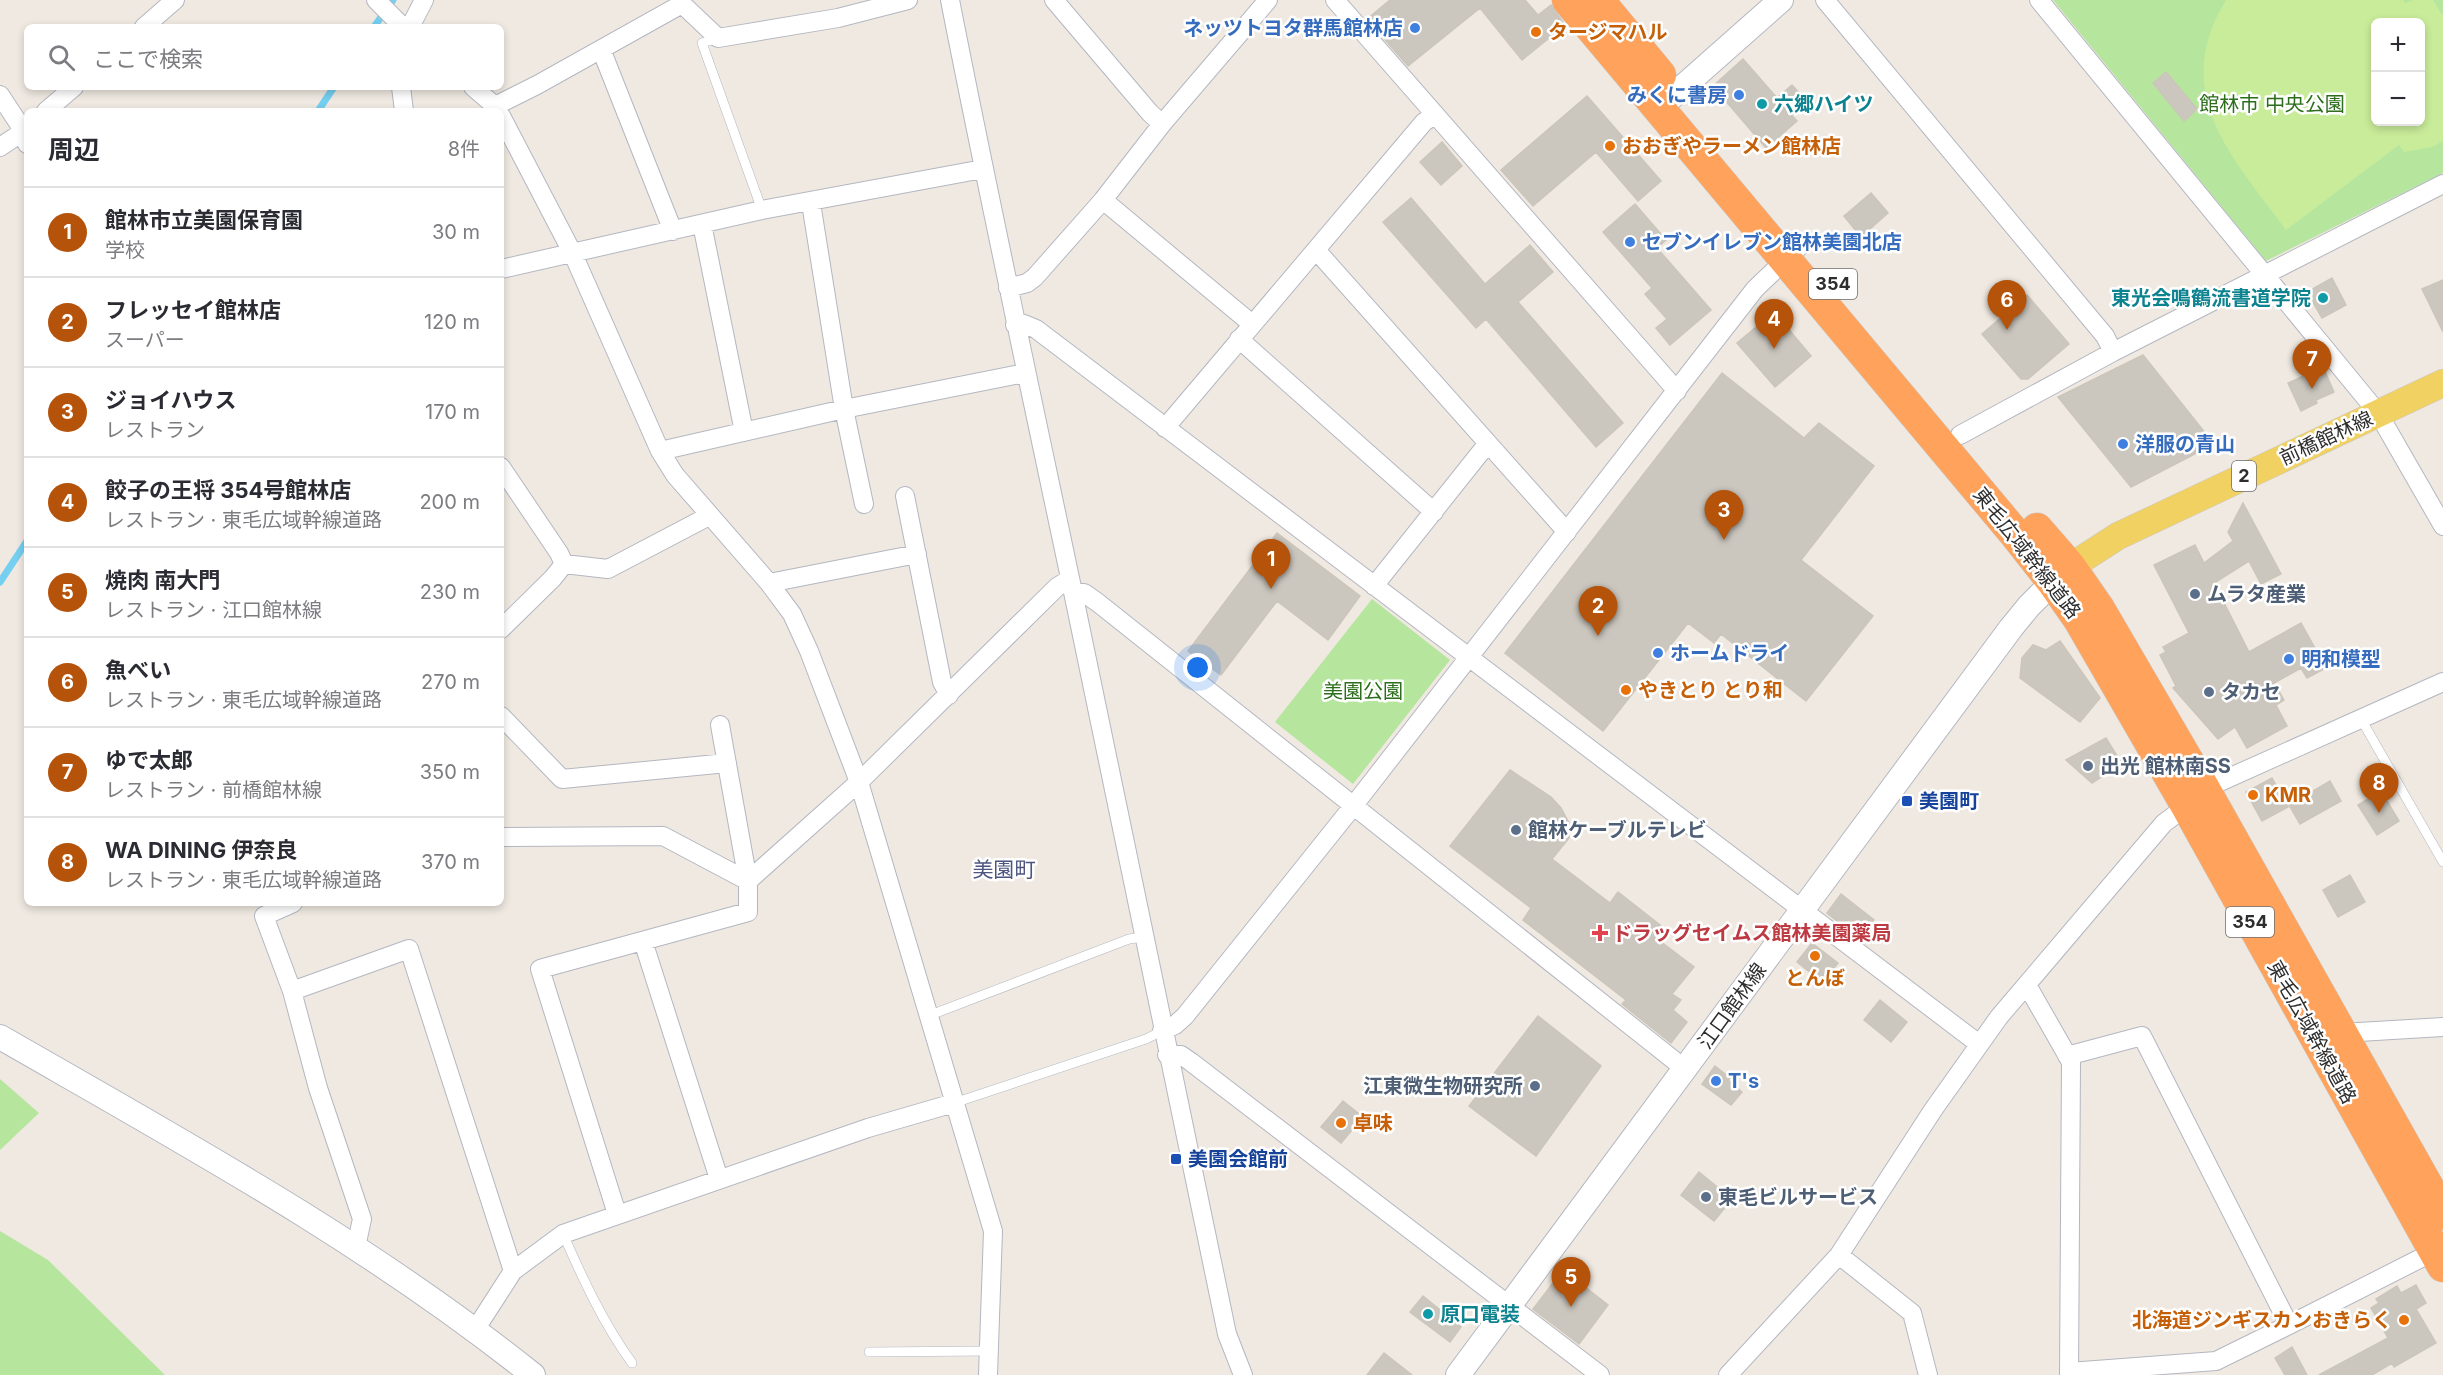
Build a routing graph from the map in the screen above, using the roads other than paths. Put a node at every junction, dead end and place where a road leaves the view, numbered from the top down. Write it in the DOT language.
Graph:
graph roads {
  1 [pos="175,0"];
  2 [pos="376,0"];
  3 [pos="424,0"];
  4 [pos="908,0"];
  5 [pos="950,0"];
  6 [pos="1054,0"];
  7 [pos="1243,0"];
  8 [pos="1335,0"];
  9 [pos="1568,0"];
  10 [pos="1598,0"];
  11 [pos="1781,0"];
  12 [pos="1825,0"];
  13 [pos="2039,0"];
  14 [pos="849,7"];
  15 [pos="1262,7"];
  16 [pos="147,24"];
  17 [pos="402,24"];
  18 [pos="404,24"];
  19 [pos="718,38"];
  20 [pos="601,49"];
  21 [pos="71,90"];
  22 [pos="401,90"];
  23 [pos="476,90"];
  24 [pos="0,95"];
  25 [pos="1667,101"];
  26 [pos="53,108"];
  27 [pos="404,108"];
  28 [pos="495,108"];
  29 [pos="503,108"];
  30 [pos="1435,115"];
  31 [pos="504,122"];
  32 [pos="1162,124"];
  33 [pos="24,132"];
  34 [pos="24,136"];
  35 [pos="0,147"];
  36 [pos="983,169"];
  37 [pos="2443,184"];
  38 [pos="1104,200"];
  39 [pos="811,203"];
  40 [pos="762,210"];
  41 [pos="702,224"];
  42 [pos="673,231"];
  43 [pos="1316,250"];
  44 [pos="1793,252"];
  45 [pos="573,254"];
  46 [pos="504,268"];
  47 [pos="2266,275"];
  48 [pos="1008,288"];
  49 [pos="1252,324"];
  50 [pos="1015,325"];
  51 [pos="1239,339"];
  52 [pos="2113,352"];
  53 [pos="1025,373"];
  54 [pos="2443,383"];
  55 [pos="1677,391"];
  56 [pos="844,409"];
  57 [pos="2378,413"];
  58 [pos="1165,428"];
  59 [pos="744,432"];
  60 [pos="1960,435"];
  61 [pos="1488,443"];
  62 [pos="660,451"];
  63 [pos="504,471"];
  64 [pos="905,496"];
  65 [pos="864,504"];
  66 [pos="1434,512"];
  67 [pos="709,516"];
  68 [pos="2443,525"];
  69 [pos="1567,532"];
  70 [pos="917,554"];
  71 [pos="564,564"];
  72 [pos="2061,574"];
  73 [pos="769,583"];
  74 [pos="1071,586"];
  75 [pos="1374,586"];
  76 [pos="504,626"];
  77 [pos="1469,657"];
  78 [pos="2443,682"];
  79 [pos="949,695"];
  80 [pos="504,719"];
  81 [pos="2361,719"];
  82 [pos="720,725"];
  83 [pos="727,763"];
  84 [pos="859,782"];
  85 [pos="2195,798"];
  86 [pos="1354,805"];
  87 [pos="504,837"];
  88 [pos="2443,862"];
  89 [pos="748,881"];
  90 [pos="286,906"];
  91 [pos="1802,911"];
  92 [pos="1144,937"];
  93 [pos="643,941"];
  94 [pos="2027,985"];
  95 [pos="292,991"];
  96 [pos="928,1016"];
  97 [pos="2443,1027"];
  98 [pos="1162,1032"];
  99 [pos="2342,1033"];
  100 [pos="0,1037"];
  101 [pos="1979,1044"];
  102 [pos="1167,1055"];
  103 [pos="2067,1056"];
  104 [pos="1685,1069"];
  105 [pos="954,1102"];
  106 [pos="719,1179"];
  107 [pos="617,1214"];
  108 [pos="2443,1214"];
  109 [pos="563,1234"];
  110 [pos="356,1247"];
  111 [pos="1839,1255"];
  112 [pos="2439,1258"];
  113 [pos="513,1271"];
  114 [pos="1510,1305"];
  115 [pos="2289,1325"];
  116 [pos="475,1330"];
  117 [pos="988,1351"];
  118 [pos="869,1353"];
  119 [pos="632,1363"];
  120 [pos="2220,1368"];
  121 [pos="2069,1373"];
  122 [pos="533,1375"];
  123 [pos="988,1375"];
  124 [pos="1243,1375"];
  125 [pos="1458,1375"];
  126 [pos="1600,1375"];
  127 [pos="1728,1375"];
  128 [pos="1928,1375"];
  1 -- 16 [label="street"];
  2 -- 17 [label="street"];
  3 -- 18 [label="street"];
  4 -- 14 [label="street"];
  5 -- 36 [label="street"];
  6 -- 32 [label="street"];
  7 -- 15 [label="street"];
  8 -- 30 [label="street"];
  9 -- 25 [label="highway, 東毛広域幹線道路 / 354"];
  10 -- 25 [label="highway, 東毛広域幹線道路 / 354"];
  11 -- 25 [label="main road"];
  12 -- 52 [label="street"];
  13 -- 47 [label="street"];
  14 -- 19 [label="street"];
  15 -- 32 [label="street"];
  19 -- 20 [label="street"];
  19 -- 40 [label="lane"];
  20 -- 29 [label="street"];
  20 -- 42 [label="street"];
  21 -- 26 [label="street"];
  22 -- 27 [label="street"];
  23 -- 28 [label="street"];
  24 -- 33 [label="street"];
  25 -- 44 [label="highway, 東毛広域幹線道路 / 354"];
  30 -- 43 [label="street"];
  30 -- 55 [label="street"];
  31 -- 45 [label="street"];
  32 -- 38 [label="street"];
  34 -- 35 [label="street"];
  36 -- 39 [label="street"];
  36 -- 48 [label="street"];
  37 -- 47 [label="street"];
  38 -- 48 [label="street"];
  38 -- 49 [label="street"];
  39 -- 40 [label="street"];
  39 -- 56 [label="street"];
  40 -- 41 [label="street"];
  41 -- 42 [label="street"];
  41 -- 59 [label="street"];
  42 -- 45 [label="street"];
  43 -- 49 [label="street"];
  43 -- 61 [label="street"];
  44 -- 55 [label="street"];
  44 -- 60 [label="highway, 東毛広域幹線道路 / 354"];
  44 -- 72 [label="highway, 東毛広域幹線道路 / 354"];
  45 -- 46 [label="street"];
  45 -- 62 [label="street"];
  47 -- 52 [label="street"];
  47 -- 57 [label="street"];
  48 -- 50 [label="street"];
  49 -- 51 [label="street"];
  50 -- 53 [label="street"];
  50 -- 58 [label="street"];
  51 -- 58 [label="street"];
  51 -- 66 [label="street"];
  52 -- 60 [label="street"];
  53 -- 56 [label="street"];
  53 -- 74 [label="street"];
  54 -- 57 [label="main road, 前橋館林線 / 2"];
  55 -- 69 [label="street"];
  56 -- 59 [label="street"];
  56 -- 65 [label="street"];
  57 -- 68 [label="street"];
  57 -- 72 [label="main road, 前橋館林線 / 2"];
  58 -- 75 [label="street"];
  59 -- 62 [label="street"];
  60 -- 72 [label="highway, 東毛広域幹線道路 / 354"];
  61 -- 66 [label="street"];
  61 -- 69 [label="street"];
  62 -- 67 [label="street"];
  63 -- 71 [label="street"];
  64 -- 70 [label="street"];
  66 -- 75 [label="street"];
  67 -- 71 [label="street"];
  67 -- 73 [label="street"];
  69 -- 77 [label="street"];
  70 -- 73 [label="street"];
  70 -- 79 [label="street"];
  71 -- 76 [label="street"];
  72 -- 85 [label="highway, 東毛広域幹線道路 / 354"];
  72 -- 91 [label="main road, 江口館林線"];
  73 -- 84 [label="street"];
  74 -- 79 [label="street"];
  74 -- 86 [label="street"];
  74 -- 92 [label="street"];
  75 -- 77 [label="street"];
  77 -- 86 [label="street"];
  77 -- 91 [label="street"];
  78 -- 81 [label="street"];
  79 -- 84 [label="street"];
  80 -- 83 [label="street"];
  81 -- 85 [label="street"];
  81 -- 88 [label="lane"];
  82 -- 83 [label="street"];
  83 -- 89 [label="street"];
  84 -- 89 [label="street"];
  84 -- 96 [label="street"];
  85 -- 94 [label="street"];
  85 -- 99 [label="highway, 東毛広域幹線道路 / 354"];
  85 -- 112 [label="highway, 東毛広域幹線道路 / 354"];
  86 -- 98 [label="street"];
  86 -- 104 [label="street"];
  87 -- 89 [label="street"];
  89 -- 93 [label="street"];
  90 -- 95 [label="street"];
  91 -- 101 [label="street"];
  91 -- 104 [label="main road, 江口館林線"];
  92 -- 96 [label="lane"];
  92 -- 98 [label="street"];
  93 -- 106 [label="street"];
  93 -- 107 [label="street"];
  94 -- 101 [label="street"];
  94 -- 103 [label="street"];
  95 -- 110 [label="street"];
  95 -- 113 [label="street"];
  96 -- 105 [label="street"];
  97 -- 99 [label="street"];
  98 -- 102 [label="street"];
  98 -- 105 [label="lane"];
  99 -- 108 [label="highway, 東毛広域幹線道路 / 354"];
  100 -- 110 [label="main road"];
  101 -- 111 [label="street"];
  102 -- 114 [label="street"];
  102 -- 124 [label="street"];
  103 -- 115 [label="street"];
  103 -- 121 [label="street"];
  104 -- 114 [label="main road, 江口館林線"];
  105 -- 106 [label="street"];
  105 -- 117 [label="street"];
  106 -- 107 [label="street"];
  107 -- 109 [label="street"];
  109 -- 113 [label="street"];
  109 -- 119 [label="lane"];
  110 -- 116 [label="main road"];
  111 -- 127 [label="street"];
  111 -- 128 [label="street"];
  112 -- 115 [label="street"];
  113 -- 116 [label="street"];
  114 -- 125 [label="main road, 江口館林線"];
  114 -- 126 [label="street"];
  115 -- 120 [label="street"];
  116 -- 122 [label="main road"];
  117 -- 118 [label="lane"];
  117 -- 123 [label="street"];
  120 -- 121 [label="street"];
}
